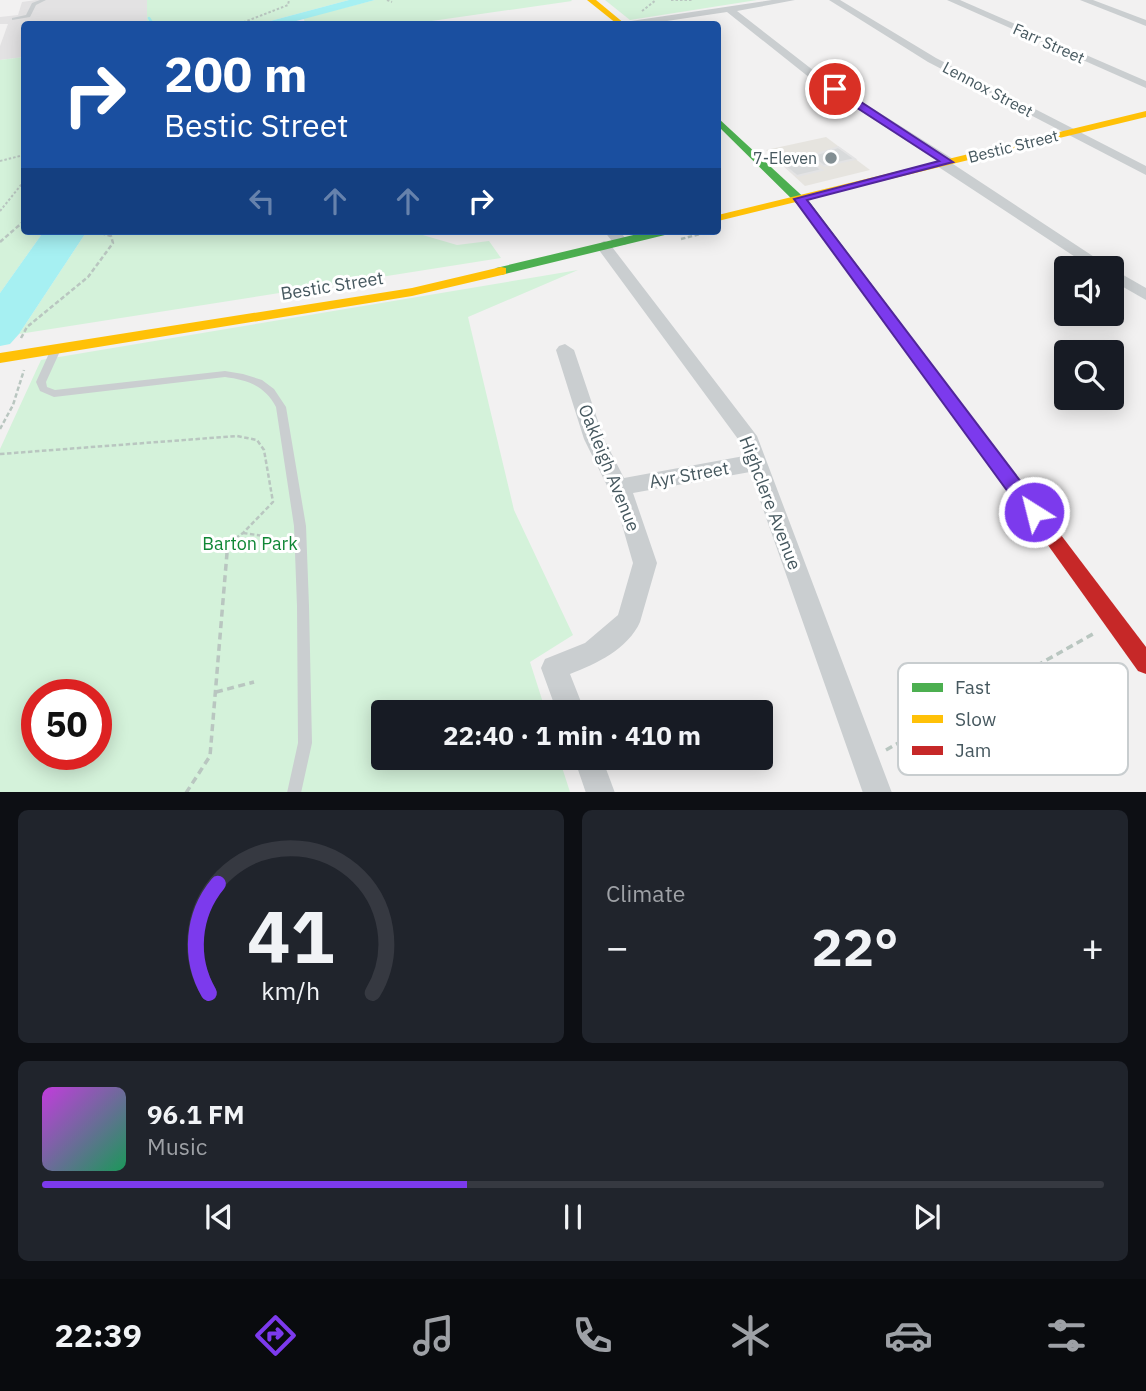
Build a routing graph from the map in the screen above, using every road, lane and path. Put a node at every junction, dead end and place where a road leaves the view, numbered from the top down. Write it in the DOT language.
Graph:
graph roads {
  1 [pos="44,0"];
  2 [pos="289,0"];
  3 [pos="387,0"];
  4 [pos="591,0"];
  5 [pos="671,0"];
  6 [pos="692,0"];
  7 [pos="790,0"];
  8 [pos="834,0"];
  9 [pos="952,0"];
  10 [pos="1085,0"];
  11 [pos="392,2"];
  12 [pos="729,9"];
  13 [pos="14,19"];
  14 [pos="248,21"];
  15 [pos="617,21"];
  16 [pos="651,21"];
  17 [pos="1146,23"];
  18 [pos="1146,85"];
  19 [pos="1146,114"];
  20 [pos="721,124"];
  21 [pos="1070,132"];
  22 [pos="21,156"];
  23 [pos="0,161"];
  24 [pos="945,163"];
  25 [pos="1146,171"];
  26 [pos="21,186"];
  27 [pos="799,199"];
  28 [pos="0,211"];
  29 [pos="721,217"];
  30 [pos="21,223"];
  31 [pos="104,235"];
  32 [pos="641,235"];
  33 [pos="612,240"];
  34 [pos="0,242"];
  35 [pos="1085,256"];
  36 [pos="1124,281"];
  37 [pos="1146,295"];
  38 [pos="18,345"];
  39 [pos="56,349"];
  40 [pos="565,350"];
  41 [pos="0,358"];
  42 [pos="16,368"];
  43 [pos="0,429"];
  44 [pos="0,454"];
  45 [pos="758,462"];
  46 [pos="620,487"];
  47 [pos="243,533"];
  48 [pos="264,536"];
  49 [pos="1093,634"];
  50 [pos="1041,663"];
  51 [pos="1146,664"];
  52 [pos="254,682"];
  53 [pos="215,692"];
  54 [pos="566,700"];
  55 [pos="898,743"];
  56 [pos="865,761"];
  57 [pos="592,770"];
  58 [pos="187,792"];
  59 [pos="294,792"];
  60 [pos="601,792"];
  61 [pos="878,792"];
  1 -- 13 [label="lane"];
  2 -- 14 [label="path"];
  3 -- 11 [label="path"];
  4 -- 15 [label="main road"];
  5 -- 6 [label="path"];
  7 -- 12 [label="street"];
  8 -- 21 [label="street, Lennox Street"];
  9 -- 18 [label="street, Farr Street"];
  10 -- 17 [label="street"];
  12 -- 16 [label="street"];
  12 -- 24 [label="street"];
  19 -- 21 [label="main road, Bestic Street"];
  20 -- 27 [label="main road"];
  21 -- 24 [label="main road, Bestic Street"];
  21 -- 25 [label="street, Lennox Street"];
  22 -- 23 [label="path"];
  24 -- 27 [label="main road, Bestic Street"];
  24 -- 35 [label="street"];
  26 -- 28 [label="path"];
  27 -- 29 [label="main road, Bestic Street"];
  27 -- 51 [label="main road"];
  30 -- 34 [label="path"];
  31 -- 38 [label="path"];
  32 -- 33 [label="main road, Bestic Street"];
  33 -- 39 [label="main road, Bestic Street"];
  33 -- 45 [label="street, Highclere Avenue"];
  36 -- 37 [label="street"];
  39 -- 41 [label="main road, Bestic Street"];
  39 -- 59 [label="lane"];
  40 -- 46 [label="street, Oakleigh Avenue"];
  42 -- 43 [label="path"];
  44 -- 47 [label="path"];
  45 -- 46 [label="street, Ayr Street"];
  45 -- 56 [label="street, Highclere Avenue"];
  46 -- 54 [label="street, Oakleigh Avenue"];
  47 -- 48 [label="path"];
  47 -- 53 [label="path"];
  49 -- 50 [label="path"];
  52 -- 53 [label="path"];
  53 -- 58 [label="path"];
  55 -- 56 [label="path"];
  56 -- 61 [label="street, Highclere Avenue"];
  57 -- 60 [label="street"];
}
